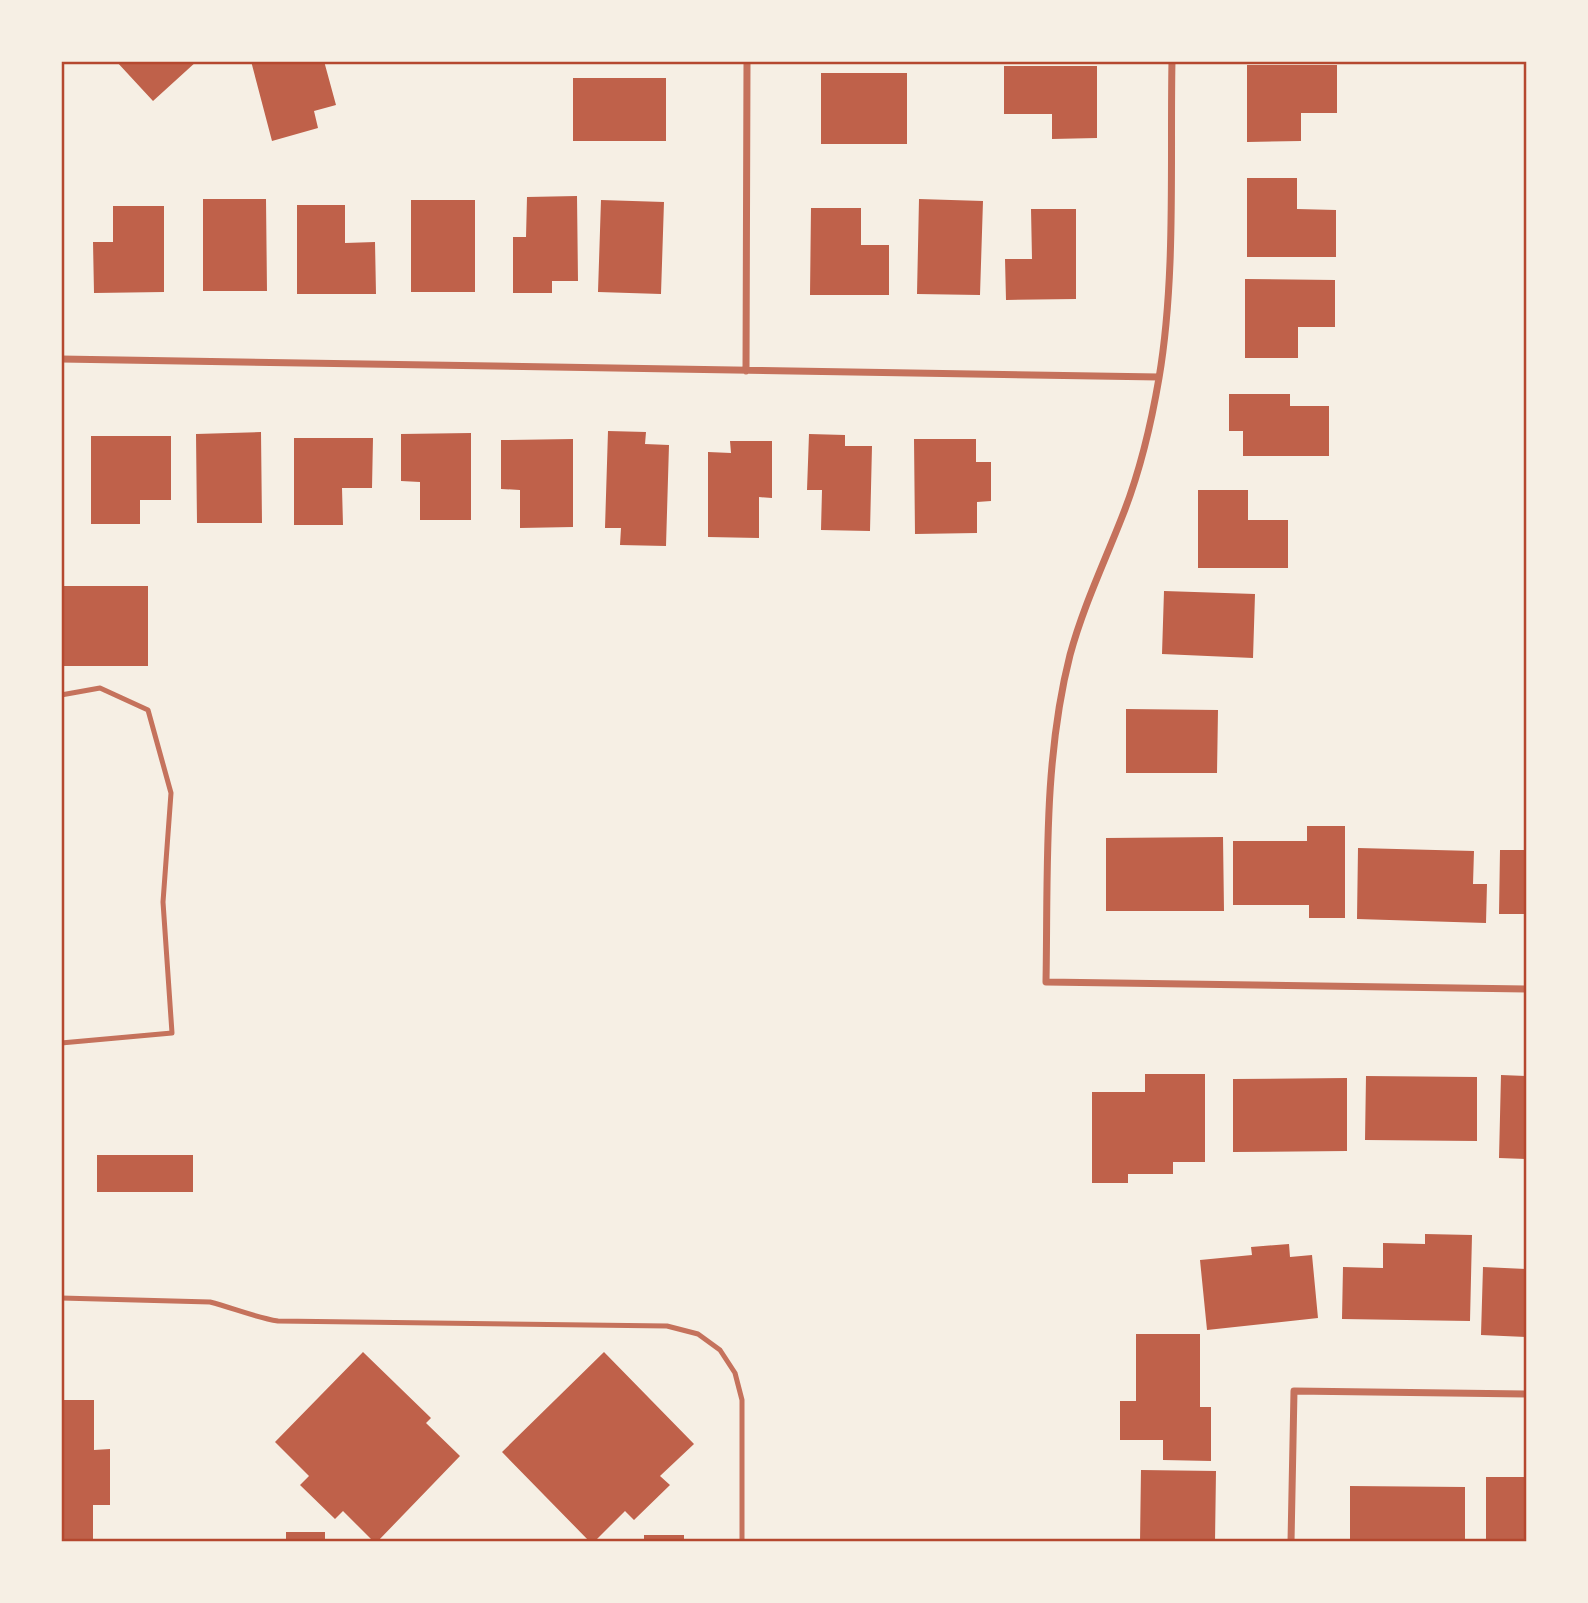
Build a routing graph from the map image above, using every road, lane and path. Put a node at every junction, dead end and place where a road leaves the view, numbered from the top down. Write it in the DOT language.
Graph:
graph roads {
  1 [pos="747,61"];
  2 [pos="1172,61"];
  3 [pos="61,359"];
  4 [pos="746,371"];
  5 [pos="1159,377"];
  6 [pos="61,695"];
  7 [pos="1527,989"];
  8 [pos="61,1043"];
  9 [pos="61,1298"];
  10 [pos="1527,1394"];
  11 [pos="742,1542"];
  12 [pos="1291,1542"];
  1 -- 4 [label="street"];
  2 -- 5 [label="street"];
  3 -- 4 [label="street"];
  4 -- 5 [label="street"];
  5 -- 7 [label="street"];
  6 -- 8 [label="lane"];
  9 -- 11 [label="lane"];
  10 -- 12 [label="street"];
}
